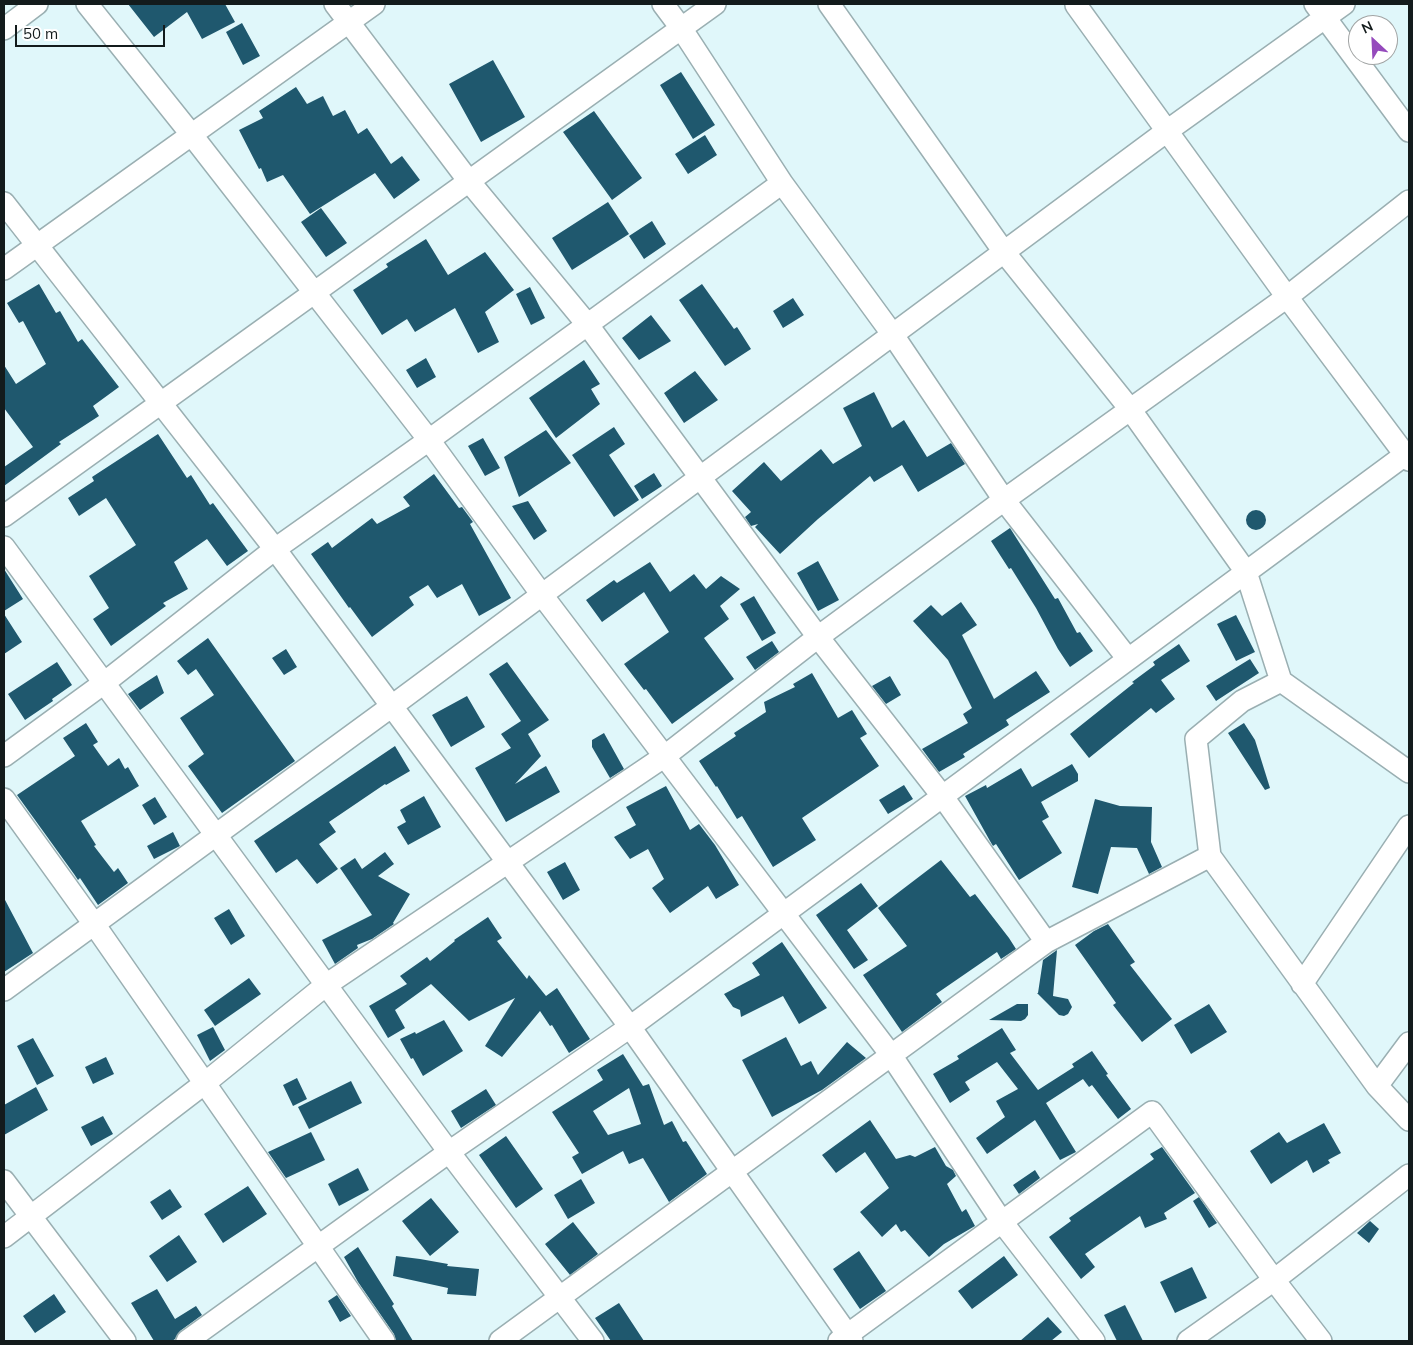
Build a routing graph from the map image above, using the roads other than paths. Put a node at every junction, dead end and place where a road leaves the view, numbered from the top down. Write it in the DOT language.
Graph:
graph roads {
  1 [pos="37,4"];
  2 [pos="87,4"];
  3 [pos="335,4"];
  4 [pos="374,4"];
  5 [pos="663,4"];
  6 [pos="715,4"];
  7 [pos="830,4"];
  8 [pos="1344,4"];
  9 [pos="1076,5"];
  10 [pos="1320,10"];
  11 [pos="349,22"];
  12 [pos="4,28"];
  13 [pos="681,28"];
  14 [pos="1167,131"];
  15 [pos="1409,131"];
  16 [pos="191,134"];
  17 [pos="468,180"];
  18 [pos="782,183"];
  19 [pos="1409,200"];
  20 [pos="4,203"];
  21 [pos="36,245"];
  22 [pos="1004,252"];
  23 [pos="4,269"];
  24 [pos="313,293"];
  25 [pos="1287,297"];
  26 [pos="588,324"];
  27 [pos="893,335"];
  28 [pos="161,402"];
  29 [pos="1130,409"];
  30 [pos="429,440"];
  31 [pos="1408,456"];
  32 [pos="700,478"];
  33 [pos="1004,500"];
  34 [pos="4,516"];
  35 [pos="4,547"];
  36 [pos="276,549"];
  37 [pos="1246,572"];
  38 [pos="542,595"];
  39 [pos="818,638"];
  40 [pos="1128,659"];
  41 [pos="1281,681"];
  42 [pos="104,683"];
  43 [pos="392,706"];
  44 [pos="4,756"];
  45 [pos="664,756"];
  46 [pos="1409,772"];
  47 [pos="943,796"];
  48 [pos="4,799"];
  49 [pos="1409,826"];
  50 [pos="215,835"];
  51 [pos="1210,856"];
  52 [pos="508,862"];
  53 [pos="785,914"];
  54 [pos="94,924"];
  55 [pos="1046,942"];
  56 [pos="1302,984"];
  57 [pos="326,985"];
  58 [pos="4,990"];
  59 [pos="630,1027"];
  60 [pos="1409,1043"];
  61 [pos="890,1055"];
  62 [pos="205,1083"];
  63 [pos="1376,1086"];
  64 [pos="1409,1120"];
  65 [pos="449,1152"];
  66 [pos="732,1172"];
  67 [pos="1409,1175"];
  68 [pos="4,1181"];
  69 [pos="32,1216"];
  70 [pos="1002,1222"];
  71 [pos="4,1237"];
  72 [pos="319,1246"];
  73 [pos="1274,1280"];
  74 [pos="560,1297"];
  75 [pos="846,1339"];
  76 [pos="125,1341"];
  77 [pos="187,1341"];
  78 [pos="384,1341"];
  79 [pos="500,1341"];
  80 [pos="593,1341"];
  81 [pos="1094,1341"];
  82 [pos="1188,1341"];
  83 [pos="1321,1341"];
  1 -- 12 [label="street"];
  2 -- 16 [label="street"];
  3 -- 11 [label="street"];
  4 -- 11 [label="street"];
  5 -- 13 [label="street"];
  6 -- 13 [label="street"];
  7 -- 22 [label="street"];
  8 -- 10 [label="street"];
  9 -- 14 [label="street"];
  10 -- 14 [label="street"];
  10 -- 15 [label="street"];
  11 -- 16 [label="street"];
  11 -- 17 [label="street"];
  13 -- 17 [label="street"];
  13 -- 18 [label="street"];
  14 -- 22 [label="street"];
  14 -- 25 [label="street"];
  16 -- 21 [label="street"];
  16 -- 24 [label="street"];
  17 -- 24 [label="street"];
  17 -- 26 [label="street"];
  18 -- 26 [label="street"];
  18 -- 27 [label="street"];
  19 -- 25 [label="street"];
  20 -- 21 [label="street"];
  21 -- 23 [label="street"];
  21 -- 28 [label="street"];
  22 -- 27 [label="street"];
  22 -- 29 [label="street"];
  24 -- 28 [label="street"];
  24 -- 30 [label="street"];
  25 -- 29 [label="street"];
  25 -- 31 [label="street"];
  26 -- 30 [label="street"];
  26 -- 32 [label="street"];
  27 -- 32 [label="street"];
  27 -- 33 [label="street"];
  28 -- 34 [label="street"];
  28 -- 36 [label="street"];
  29 -- 33 [label="street"];
  29 -- 37 [label="street"];
  30 -- 36 [label="street"];
  30 -- 38 [label="street"];
  31 -- 37 [label="street"];
  32 -- 38 [label="street"];
  32 -- 39 [label="street"];
  33 -- 39 [label="street"];
  33 -- 40 [label="street"];
  35 -- 42 [label="street"];
  36 -- 42 [label="street"];
  36 -- 43 [label="street"];
  37 -- 40 [label="street"];
  37 -- 41 [label="street"];
  38 -- 43 [label="street"];
  38 -- 45 [label="street"];
  39 -- 45 [label="street"];
  39 -- 47 [label="street"];
  40 -- 47 [label="street"];
  41 -- 46 [label="street"];
  41 -- 51 [label="street"];
  42 -- 44 [label="street"];
  42 -- 50 [label="street"];
  43 -- 50 [label="street"];
  43 -- 52 [label="street"];
  45 -- 52 [label="street"];
  45 -- 53 [label="street"];
  47 -- 53 [label="street"];
  47 -- 55 [label="street"];
  48 -- 54 [label="street"];
  49 -- 56 [label="street"];
  50 -- 54 [label="street"];
  50 -- 57 [label="street"];
  51 -- 55 [label="street"];
  51 -- 56 [label="street"];
  52 -- 57 [label="street"];
  52 -- 59 [label="street"];
  53 -- 59 [label="street"];
  53 -- 61 [label="street"];
  54 -- 58 [label="street"];
  54 -- 62 [label="street"];
  55 -- 61 [label="street"];
  56 -- 63 [label="street"];
  57 -- 62 [label="street"];
  57 -- 65 [label="street"];
  59 -- 65 [label="street"];
  59 -- 66 [label="street"];
  60 -- 63 [label="street"];
  61 -- 66 [label="street"];
  61 -- 70 [label="street"];
  62 -- 69 [label="street"];
  62 -- 72 [label="street"];
  63 -- 64 [label="street"];
  65 -- 72 [label="street"];
  65 -- 74 [label="street"];
  66 -- 74 [label="street"];
  66 -- 75 [label="street"];
  67 -- 73 [label="street"];
  68 -- 69 [label="street"];
  69 -- 71 [label="street"];
  69 -- 76 [label="street"];
  70 -- 73 [label="street"];
  70 -- 75 [label="street"];
  70 -- 81 [label="street"];
  72 -- 77 [label="street"];
  72 -- 78 [label="street"];
  73 -- 82 [label="street"];
  73 -- 83 [label="street"];
  74 -- 79 [label="street"];
  74 -- 80 [label="street"];
}
